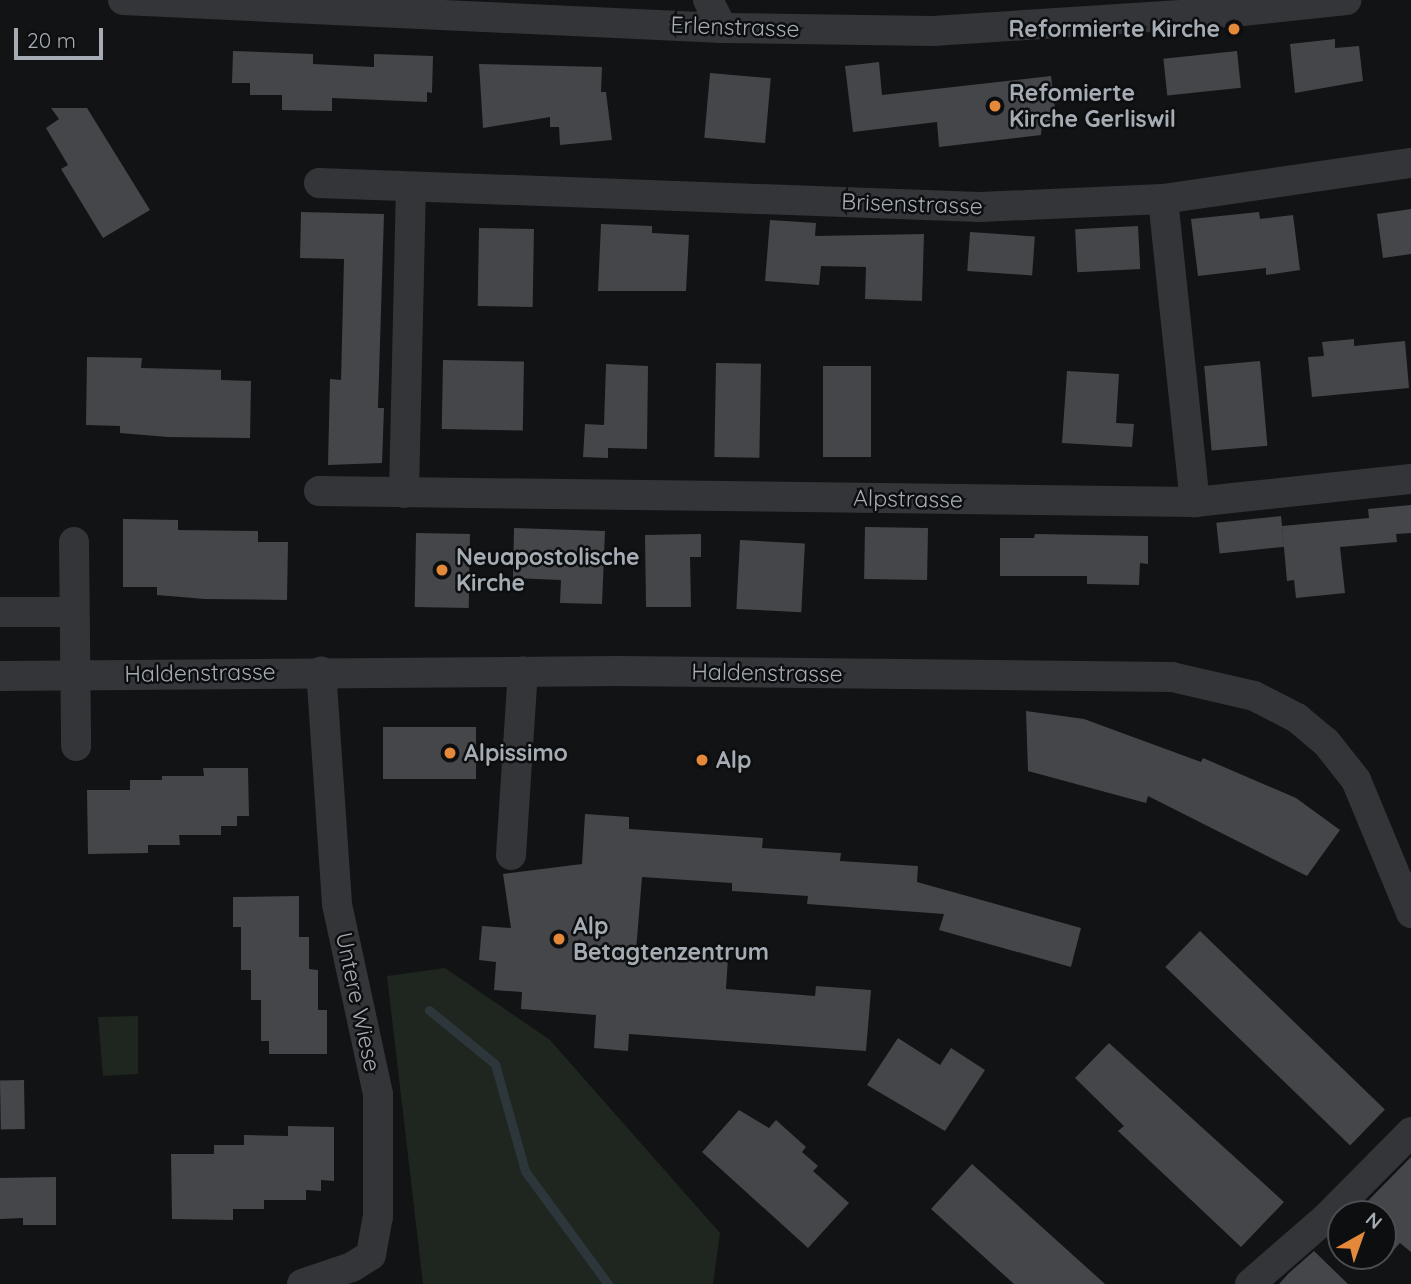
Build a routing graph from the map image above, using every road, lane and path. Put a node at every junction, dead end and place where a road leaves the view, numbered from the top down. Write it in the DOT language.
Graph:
graph roads {
  1 [pos="123,0"];
  2 [pos="708,0"];
  3 [pos="1346,0"];
  4 [pos="296,4"];
  5 [pos="1216,6"];
  6 [pos="722,28"];
  7 [pos="1411,163"];
  8 [pos="319,183"];
  9 [pos="411,188"];
  10 [pos="1163,199"];
  11 [pos="1411,479"];
  12 [pos="319,491"];
  13 [pos="404,493"];
  14 [pos="1195,502"];
  15 [pos="74,542"];
  16 [pos="0,612"];
  17 [pos="74,612"];
  18 [pos="523,671"];
  19 [pos="321,672"];
  20 [pos="75,675"];
  21 [pos="0,676"];
  22 [pos="76,746"];
  23 [pos="511,855"];
  24 [pos="1411,913"];
  25 [pos="1411,1132"];
  26 [pos="302,1284"];
  27 [pos="1250,1284"];
  1 -- 4 [label="street, Erlenstrasse"];
  2 -- 6 [label="street"];
  3 -- 5 [label="street, Erlenstrasse"];
  4 -- 6 [label="street, Erlenstrasse"];
  5 -- 6 [label="street, Erlenstrasse"];
  7 -- 10 [label="street, Brisenstrasse"];
  8 -- 9 [label="street, Brisenstrasse"];
  9 -- 10 [label="street, Brisenstrasse"];
  9 -- 13 [label="street"];
  10 -- 14 [label="street"];
  11 -- 14 [label="street, Alpstrasse"];
  12 -- 13 [label="street, Alpstrasse"];
  13 -- 14 [label="street, Alpstrasse"];
  15 -- 17 [label="street"];
  16 -- 17 [label="street"];
  17 -- 20 [label="street"];
  18 -- 19 [label="street, Haldenstrasse"];
  18 -- 23 [label="street"];
  18 -- 24 [label="street, Haldenstrasse"];
  19 -- 20 [label="street, Haldenstrasse"];
  19 -- 26 [label="street, Untere Wiese"];
  20 -- 21 [label="street, Haldenstrasse"];
  20 -- 22 [label="street"];
  25 -- 27 [label="street"];
}
